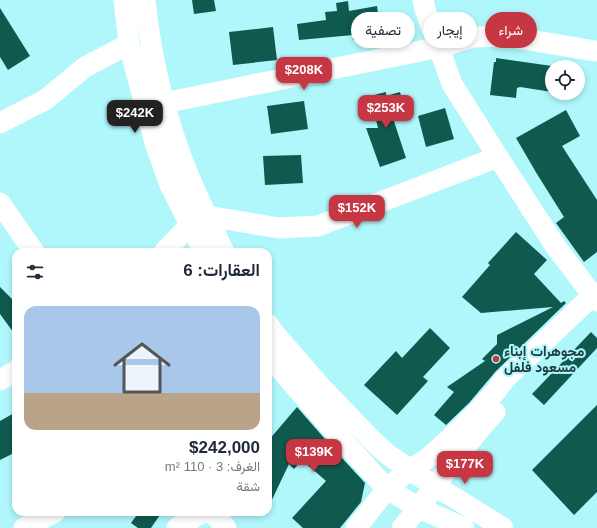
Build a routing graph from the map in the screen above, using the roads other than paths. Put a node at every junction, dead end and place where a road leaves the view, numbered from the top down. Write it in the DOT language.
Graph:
graph roads {
  1 [pos="124,0"];
  2 [pos="145,0"];
  3 [pos="423,0"];
  4 [pos="426,12"];
  5 [pos="477,37"];
  6 [pos="128,44"];
  7 [pos="596,47"];
  8 [pos="433,48"];
  9 [pos="438,48"];
  10 [pos="164,103"];
  11 [pos="0,123"];
  12 [pos="498,158"];
  13 [pos="1,208"];
  14 [pos="199,220"];
  15 [pos="31,248"];
  16 [pos="168,248"];
  17 [pos="203,248"];
  18 [pos="221,248"];
  19 [pos="596,299"];
  20 [pos="272,330"];
  21 [pos="272,361"];
  22 [pos="12,374"];
  23 [pos="0,380"];
  24 [pos="410,469"];
  25 [pos="434,486"];
  26 [pos="387,489"];
  27 [pos="419,508"];
  28 [pos="47,516"];
  29 [pos="196,516"];
  30 [pos="216,516"];
  31 [pos="24,528"];
  32 [pos="177,528"];
  33 [pos="226,528"];
  34 [pos="356,528"];
  35 [pos="402,528"];
  36 [pos="464,528"];
  37 [pos="503,528"];
  1 -- 6 [label="street"];
  2 -- 10 [label="street"];
  3 -- 4 [label="street"];
  5 -- 7 [label="street"];
  6 -- 11 [label="street"];
  6 -- 14 [label="street"];
  8 -- 10 [label="street"];
  9 -- 12 [label="street"];
  10 -- 14 [label="street"];
  12 -- 14 [label="street"];
  12 -- 19 [label="street"];
  13 -- 15 [label="street"];
  14 -- 16 [label="street"];
  14 -- 17 [label="street"];
  14 -- 18 [label="street"];
  19 -- 24 [label="street"];
  19 -- 25 [label="street"];
  20 -- 24 [label="street"];
  21 -- 26 [label="street"];
  22 -- 23 [label="street"];
  24 -- 25 [label="street"];
  24 -- 26 [label="street"];
  25 -- 27 [label="street"];
  25 -- 37 [label="street"];
  26 -- 27 [label="street"];
  26 -- 34 [label="street"];
  27 -- 35 [label="street"];
  27 -- 36 [label="street"];
  28 -- 31 [label="street"];
  29 -- 32 [label="street"];
  30 -- 33 [label="street"];
}
